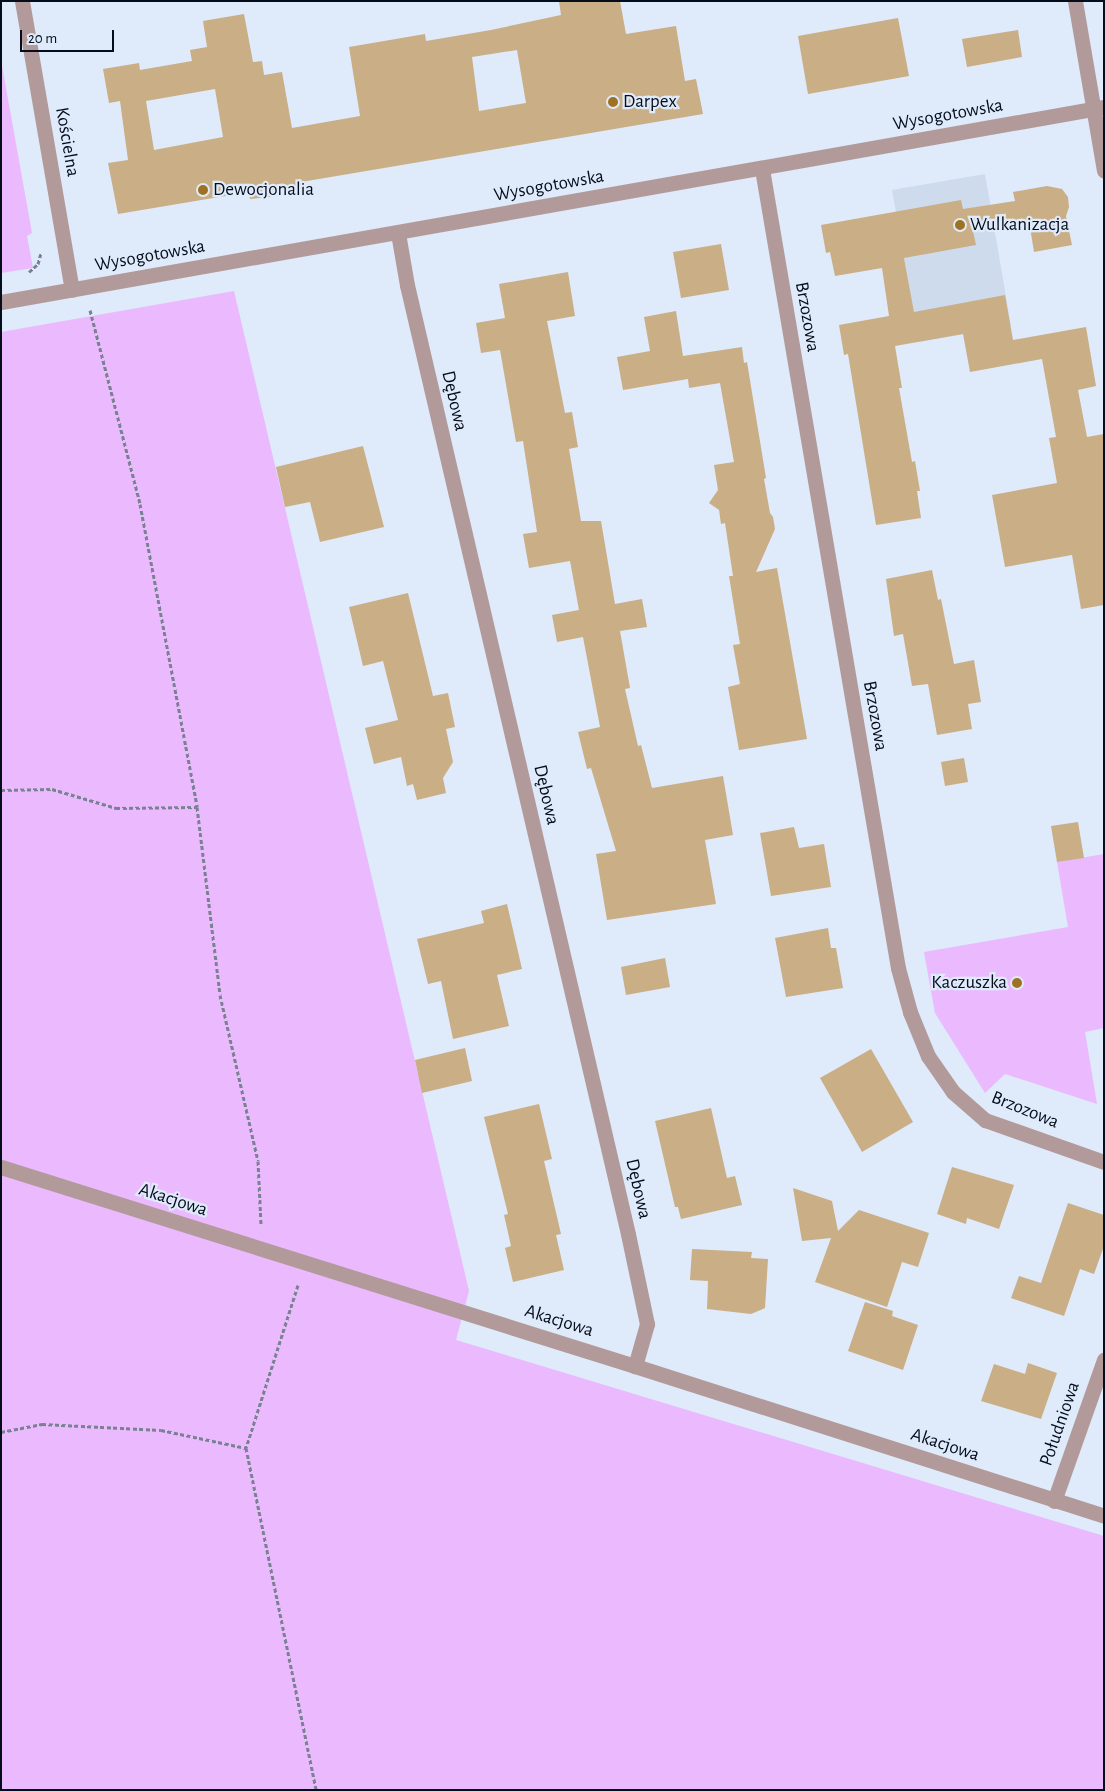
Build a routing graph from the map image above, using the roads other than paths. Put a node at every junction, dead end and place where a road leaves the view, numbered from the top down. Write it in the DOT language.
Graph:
graph roads {
  1 [pos="22,1"];
  2 [pos="1075,1"];
  3 [pos="1099,108"];
  4 [pos="762,169"];
  5 [pos="1104,171"];
  6 [pos="398,233"];
  7 [pos="72,290"];
  8 [pos="1,302"];
  9 [pos="1104,1162"];
  10 [pos="1,1167"];
  11 [pos="1104,1360"];
  12 [pos="635,1366"];
  13 [pos="1054,1501"];
  14 [pos="1104,1516"];
  1 -- 7 [label="street, Kościelna"];
  2 -- 3 [label="street"];
  3 -- 4 [label="street, Wysogotowska"];
  3 -- 5 [label="street"];
  4 -- 6 [label="street, Wysogotowska"];
  4 -- 9 [label="street, Brzozowa"];
  6 -- 7 [label="street, Wysogotowska"];
  6 -- 12 [label="street, Dębowa"];
  7 -- 8 [label="street, Wysogotowska"];
  10 -- 12 [label="street, Akacjowa"];
  11 -- 13 [label="street, Południowa"];
  12 -- 13 [label="street, Akacjowa"];
  13 -- 14 [label="street, Akacjowa"];
}
